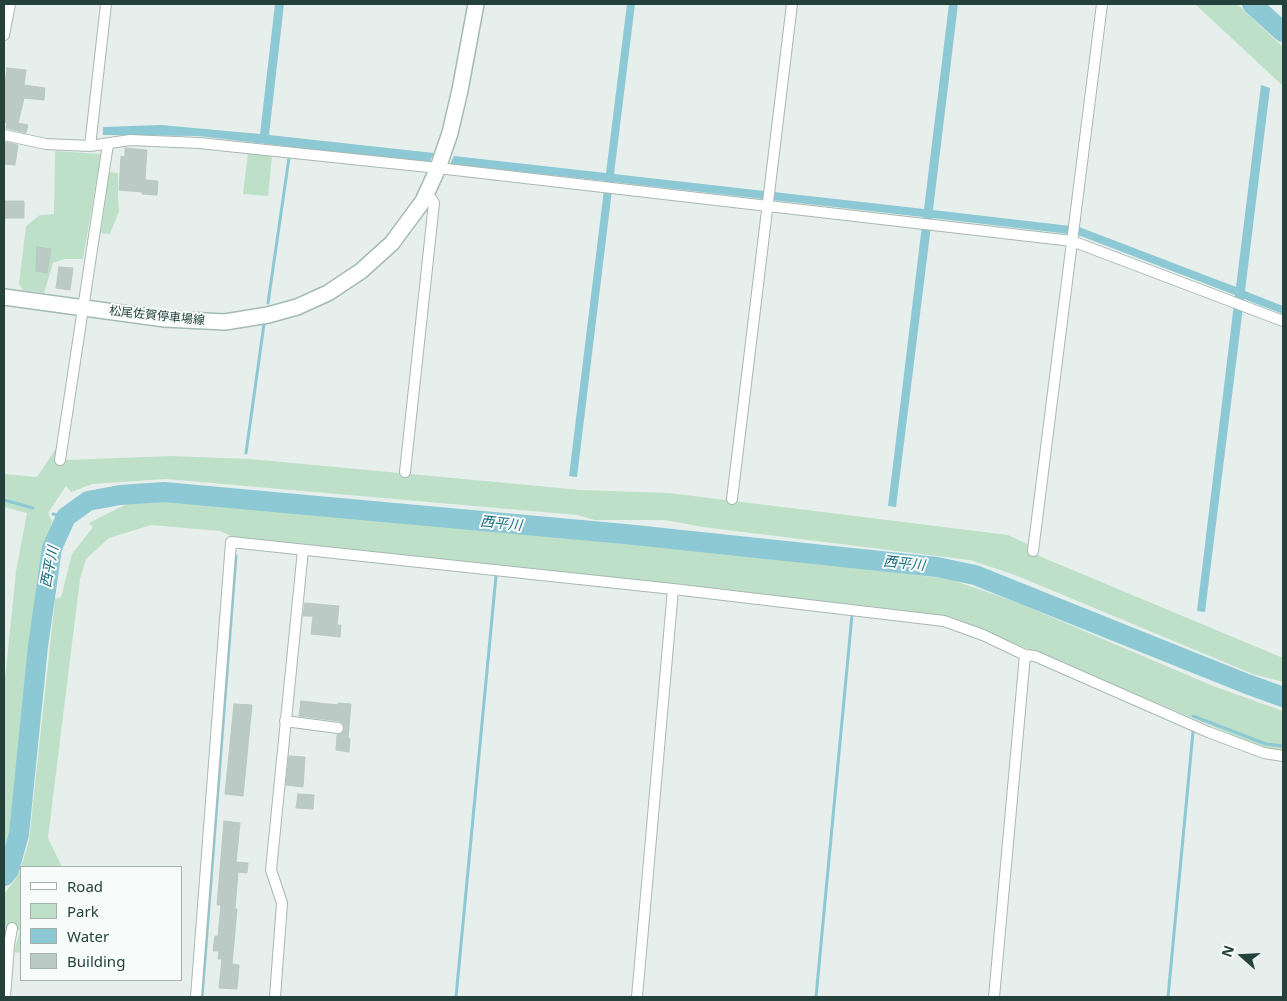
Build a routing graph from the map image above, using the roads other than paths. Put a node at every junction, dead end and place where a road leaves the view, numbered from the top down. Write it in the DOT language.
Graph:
graph roads {
  1 [pos="10,4"];
  2 [pos="106,4"];
  3 [pos="476,4"];
  4 [pos="792,4"];
  5 [pos="1102,4"];
  6 [pos="4,35"];
  7 [pos="4,135"];
  8 [pos="108,144"];
  9 [pos="90,146"];
  10 [pos="438,168"];
  11 [pos="427,192"];
  12 [pos="768,206"];
  13 [pos="1072,241"];
  14 [pos="4,297"];
  15 [pos="83,308"];
  16 [pos="1283,321"];
  17 [pos="60,460"];
  18 [pos="405,472"];
  19 [pos="732,499"];
  20 [pos="303,550"];
  21 [pos="1033,551"];
  22 [pos="673,589"];
  23 [pos="1025,655"];
  24 [pos="285,721"];
  25 [pos="338,728"];
  26 [pos="1283,756"];
  27 [pos="12,928"];
  28 [pos="5,997"];
  29 [pos="196,997"];
  30 [pos="275,997"];
  31 [pos="636,997"];
  32 [pos="994,997"];
  1 -- 6 [label="street"];
  2 -- 9 [label="street"];
  3 -- 10 [label="main road, 松尾佐賀停車場線"];
  4 -- 12 [label="street"];
  5 -- 13 [label="street"];
  7 -- 9 [label="street"];
  8 -- 9 [label="street"];
  8 -- 10 [label="street"];
  8 -- 15 [label="street"];
  10 -- 11 [label="main road, 松尾佐賀停車場線"];
  10 -- 12 [label="street"];
  11 -- 15 [label="main road, 松尾佐賀停車場線"];
  11 -- 18 [label="street"];
  12 -- 13 [label="street"];
  12 -- 19 [label="street"];
  13 -- 16 [label="street"];
  13 -- 21 [label="street"];
  14 -- 15 [label="main road, 松尾佐賀停車場線"];
  15 -- 17 [label="street"];
  20 -- 22 [label="street"];
  20 -- 24 [label="street"];
  20 -- 29 [label="street"];
  22 -- 23 [label="street"];
  22 -- 31 [label="street"];
  23 -- 26 [label="street"];
  23 -- 32 [label="street"];
  24 -- 25 [label="street"];
  24 -- 30 [label="street"];
  27 -- 28 [label="street"];
}
